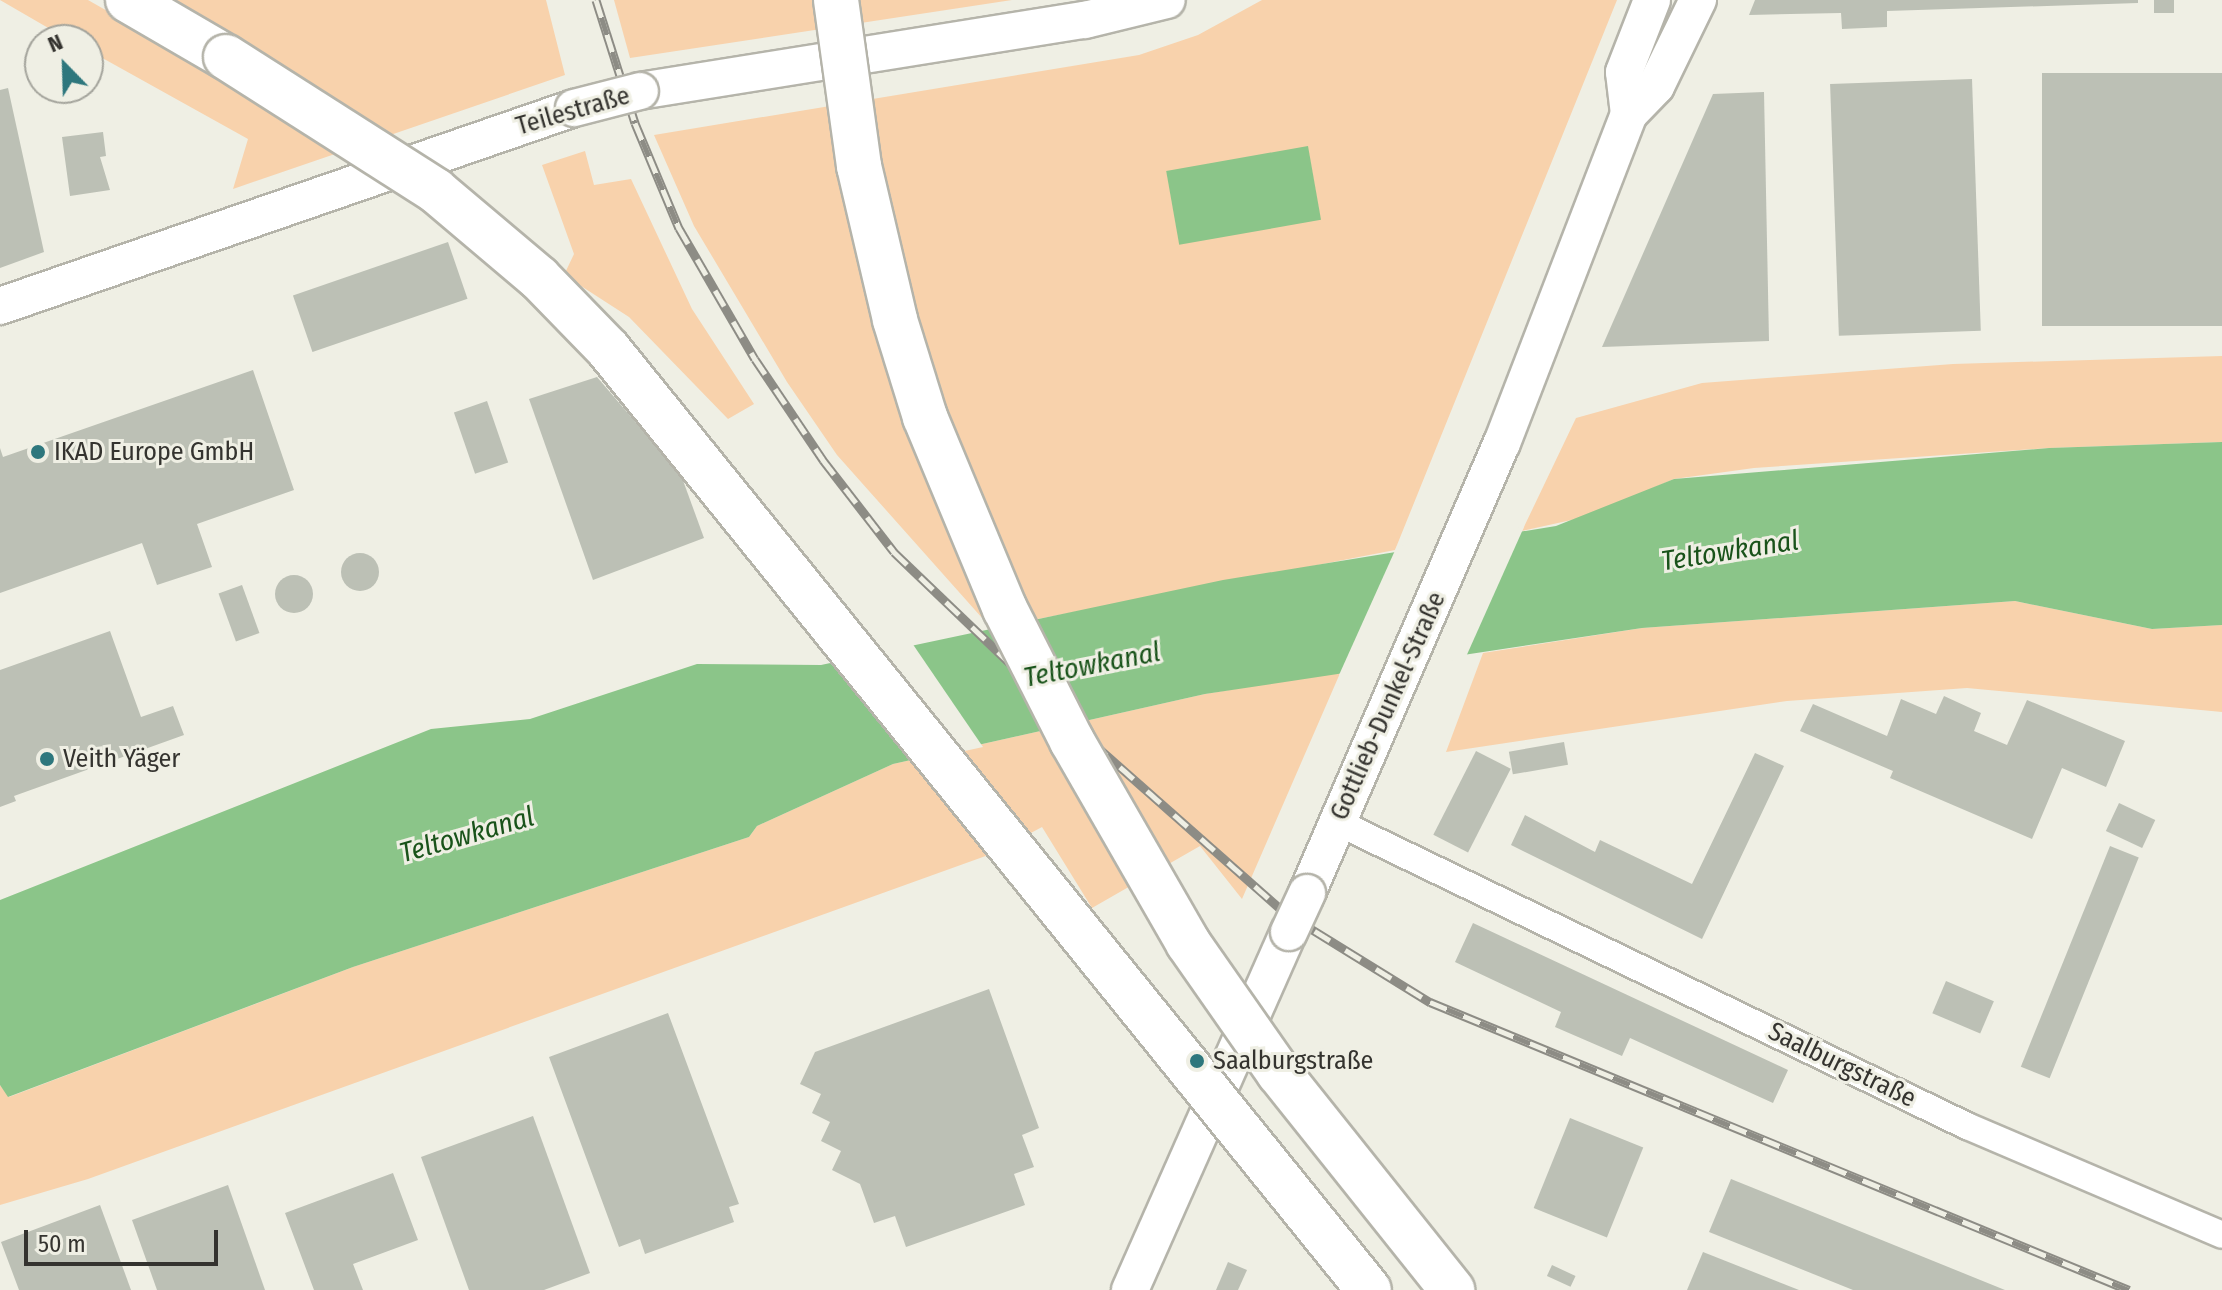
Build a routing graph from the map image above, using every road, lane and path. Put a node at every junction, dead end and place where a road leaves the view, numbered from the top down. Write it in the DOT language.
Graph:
graph roads {
  1 [pos="128,0"];
  2 [pos="836,0"];
  3 [pos="1167,0"];
  4 [pos="1652,0"];
  5 [pos="1698,0"];
  6 [pos="1629,114"];
  7 [pos="0,306"];
  8 [pos="1337,822"];
  9 [pos="2222,1235"];
  10 [pos="1130,1290"];
  11 [pos="1369,1290"];
  12 [pos="1452,1290"];
  1 -- 11 [label="highway, bridge"];
  2 -- 12 [label="highway, bridge"];
  3 -- 7 [label="street, Teilestraße, bridge"];
  4 -- 6 [label="street, Gottlieb-Dunkel-Straße"];
  5 -- 6 [label="street, Gottlieb-Dunkel-Straße"];
  6 -- 8 [label="street, Gottlieb-Dunkel-Straße"];
  8 -- 9 [label="street, Saalburgstraße"];
  8 -- 10 [label="street, Gottlieb-Dunkel-Straße, bridge"];
}
